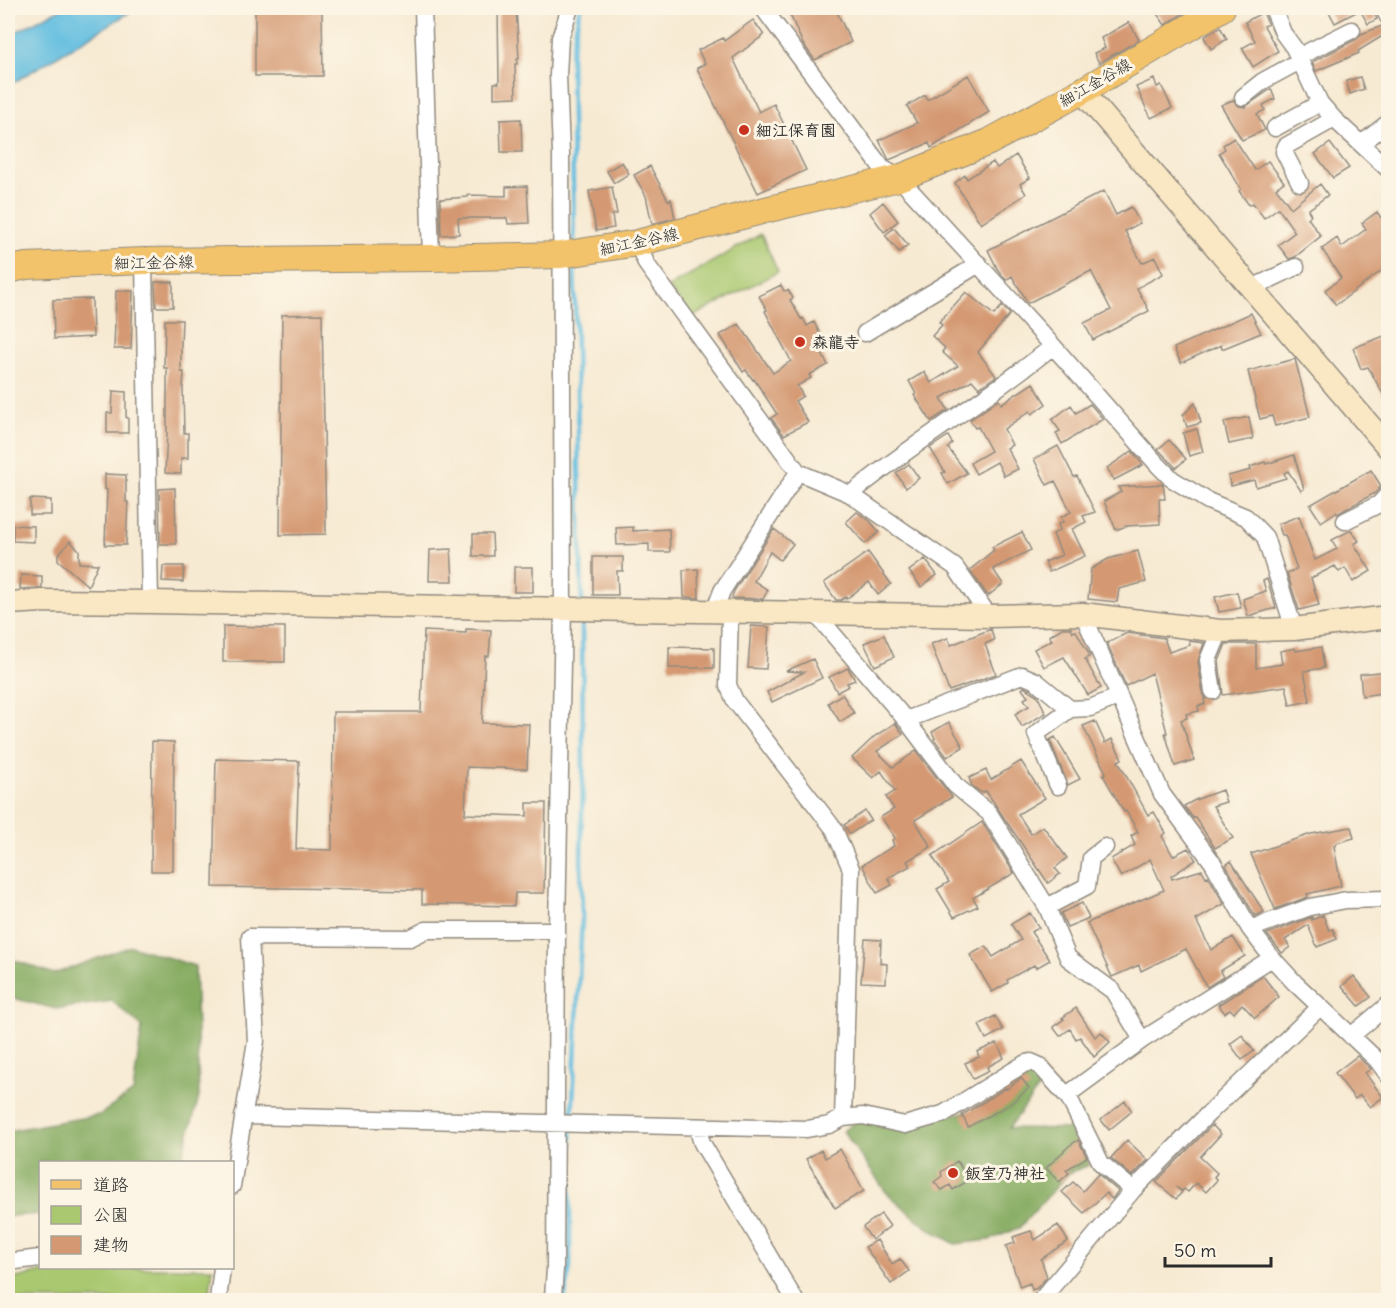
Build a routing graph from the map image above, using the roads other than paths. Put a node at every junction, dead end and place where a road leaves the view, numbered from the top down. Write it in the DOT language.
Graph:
graph roads {
  1 [pos="423,8"];
  2 [pos="570,8"];
  3 [pos="763,8"];
  4 [pos="1222,8"];
  5 [pos="1273,8"];
  6 [pos="1384,8"];
  7 [pos="1389,17"];
  8 [pos="1352,30"];
  9 [pos="1299,59"];
  10 [pos="1082,91"];
  11 [pos="1243,97"];
  12 [pos="1320,103"];
  13 [pos="1334,119"];
  14 [pos="1389,123"];
  15 [pos="1275,128"];
  16 [pos="1361,144"];
  17 [pos="1389,169"];
  18 [pos="899,178"];
  19 [pos="1300,183"];
  20 [pos="637,243"];
  21 [pos="571,254"];
  22 [pos="431,258"];
  23 [pos="144,261"];
  24 [pos="979,264"];
  25 [pos="1296,267"];
  26 [pos="8,270"];
  27 [pos="1252,288"];
  28 [pos="865,333"];
  29 [pos="1053,346"];
  30 [pos="1389,447"];
  31 [pos="798,472"];
  32 [pos="850,494"];
  33 [pos="1389,494"];
  34 [pos="1346,521"];
  35 [pos="150,602"];
  36 [pos="8,603"];
  37 [pos="576,609"];
  38 [pos="722,612"];
  39 [pos="815,614"];
  40 [pos="1083,614"];
  41 [pos="989,616"];
  42 [pos="1389,617"];
  43 [pos="1294,629"];
  44 [pos="1220,631"];
  45 [pos="1213,691"];
  46 [pos="1118,697"];
  47 [pos="1070,709"];
  48 [pos="906,720"];
  49 [pos="1058,786"];
  50 [pos="1105,847"];
  51 [pos="1389,899"];
  52 [pos="1047,907"];
  53 [pos="1250,929"];
  54 [pos="557,930"];
  55 [pos="1272,958"];
  56 [pos="1389,1005"];
  57 [pos="1320,1007"];
  58 [pos="1351,1036"];
  59 [pos="1142,1040"];
  60 [pos="1389,1075"];
  61 [pos="1067,1095"];
  62 [pos="243,1116"];
  63 [pos="843,1118"];
  64 [pos="559,1122"];
  65 [pos="697,1127"];
  66 [pos="234,1173"];
  67 [pos="1133,1190"];
  68 [pos="39,1258"];
  69 [pos="8,1262"];
  70 [pos="222,1269"];
  71 [pos="218,1300"];
  72 [pos="549,1300"];
  73 [pos="795,1300"];
  74 [pos="1041,1300"];
  1 -- 22 [label="street"];
  2 -- 21 [label="street"];
  3 -- 18 [label="street"];
  4 -- 10 [label="main road, 細江金谷線"];
  5 -- 9 [label="street"];
  6 -- 7 [label="street"];
  8 -- 9 [label="street"];
  9 -- 11 [label="street"];
  9 -- 12 [label="street"];
  10 -- 18 [label="main road, 細江金谷線"];
  10 -- 27 [label="street"];
  12 -- 13 [label="street"];
  12 -- 15 [label="street"];
  13 -- 16 [label="street"];
  13 -- 19 [label="street"];
  14 -- 16 [label="street"];
  16 -- 17 [label="street"];
  18 -- 20 [label="main road, 細江金谷線"];
  18 -- 24 [label="street"];
  20 -- 21 [label="main road, 細江金谷線"];
  20 -- 31 [label="street"];
  21 -- 22 [label="main road, 細江金谷線"];
  21 -- 37 [label="street"];
  22 -- 23 [label="main road, 細江金谷線"];
  23 -- 26 [label="main road, 細江金谷線"];
  23 -- 35 [label="street"];
  24 -- 28 [label="street"];
  24 -- 29 [label="street"];
  25 -- 27 [label="street"];
  27 -- 30 [label="street"];
  29 -- 32 [label="street"];
  29 -- 43 [label="street"];
  31 -- 32 [label="street"];
  31 -- 38 [label="street"];
  32 -- 41 [label="street"];
  33 -- 34 [label="street"];
  35 -- 36 [label="street"];
  35 -- 37 [label="street"];
  37 -- 38 [label="street"];
  37 -- 54 [label="street"];
  38 -- 39 [label="street"];
  38 -- 63 [label="street"];
  39 -- 41 [label="street"];
  39 -- 48 [label="street"];
  40 -- 41 [label="street"];
  40 -- 44 [label="street"];
  40 -- 46 [label="street"];
  42 -- 43 [label="street"];
  43 -- 44 [label="street"];
  44 -- 45 [label="street"];
  46 -- 47 [label="street"];
  46 -- 53 [label="street"];
  47 -- 48 [label="street"];
  47 -- 49 [label="street"];
  48 -- 52 [label="street"];
  50 -- 52 [label="street"];
  51 -- 53 [label="street"];
  52 -- 59 [label="street"];
  53 -- 55 [label="street"];
  54 -- 62 [label="street"];
  54 -- 64 [label="street"];
  55 -- 57 [label="street"];
  55 -- 59 [label="street"];
  56 -- 58 [label="street"];
  57 -- 58 [label="street"];
  57 -- 67 [label="street"];
  58 -- 60 [label="street"];
  59 -- 61 [label="street"];
  61 -- 63 [label="street"];
  61 -- 67 [label="street"];
  62 -- 64 [label="street"];
  62 -- 66 [label="street"];
  63 -- 65 [label="street"];
  64 -- 65 [label="street"];
  64 -- 72 [label="street"];
  65 -- 73 [label="street"];
  67 -- 74 [label="street"];
  68 -- 69 [label="street"];
  70 -- 71 [label="street"];
}
